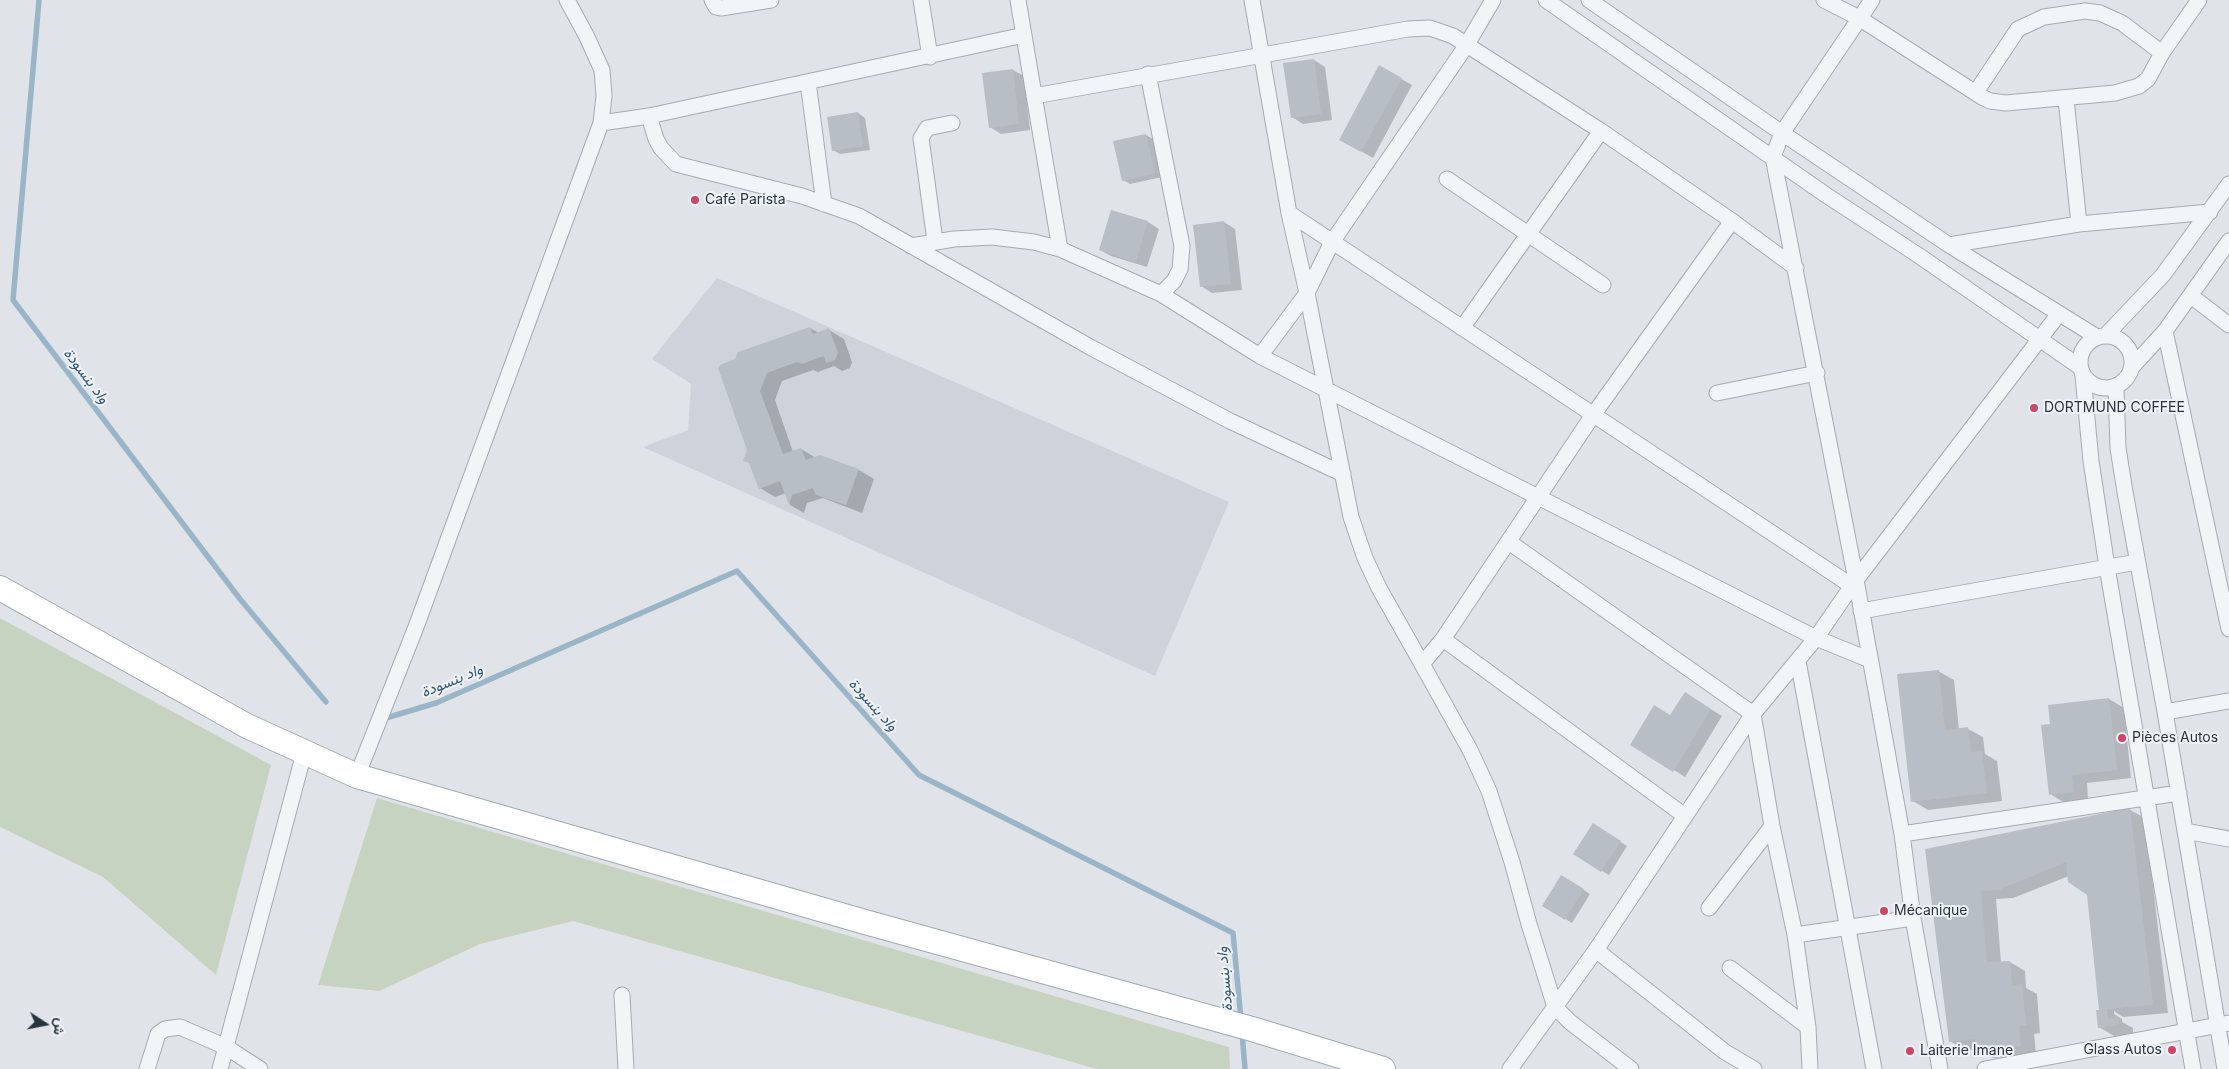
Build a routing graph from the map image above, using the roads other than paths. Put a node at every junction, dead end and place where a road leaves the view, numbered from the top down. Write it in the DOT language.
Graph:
graph roads {
  1 [pos="567,0"];
  2 [pos="712,0"];
  3 [pos="771,0"];
  4 [pos="921,0"];
  5 [pos="1018,0"];
  6 [pos="1252,0"];
  7 [pos="1493,0"];
  8 [pos="1546,0"];
  9 [pos="1589,0"];
  10 [pos="1824,0"];
  11 [pos="1872,0"];
  12 [pos="2198,0"];
  13 [pos="2059,7"];
  14 [pos="1859,18"];
  15 [pos="1024,35"];
  16 [pos="1466,46"];
  17 [pos="2162,53"];
  18 [pos="1263,56"];
  19 [pos="930,57"];
  20 [pos="1148,74"];
  21 [pos="808,82"];
  22 [pos="1976,92"];
  23 [pos="1034,96"];
  24 [pos="2066,99"];
  25 [pos="649,116"];
  26 [pos="601,123"];
  27 [pos="952,124"];
  28 [pos="1600,131"];
  29 [pos="1782,133"];
  30 [pos="1773,157"];
  31 [pos="1446,179"];
  32 [pos="2229,184"];
  33 [pos="824,204"];
  34 [pos="2210,212"];
  35 [pos="1289,214"];
  36 [pos="1732,221"];
  37 [pos="2079,224"];
  38 [pos="1528,234"];
  39 [pos="2229,241"];
  40 [pos="935,242"];
  41 [pos="1332,242"];
  42 [pos="1949,245"];
  43 [pos="911,246"];
  44 [pos="1060,249"];
  45 [pos="1796,268"];
  46 [pos="1603,285"];
  47 [pos="1307,293"];
  48 [pos="1162,294"];
  49 [pos="2191,296"];
  50 [pos="2058,314"];
  51 [pos="2229,326"];
  52 [pos="1462,328"];
  53 [pos="2165,330"];
  54 [pos="2101,336"];
  55 [pos="2038,338"];
  56 [pos="1260,356"];
  57 [pos="2133,366"];
  58 [pos="2082,371"];
  59 [pos="1817,374"];
  60 [pos="2116,387"];
  61 [pos="1326,390"];
  62 [pos="1717,393"];
  63 [pos="1593,415"];
  64 [pos="1343,474"];
  65 [pos="1537,496"];
  66 [pos="1508,542"];
  67 [pos="2137,562"];
  68 [pos="2107,567"];
  69 [pos="1854,583"];
  70 [pos="0,588"];
  71 [pos="1862,611"];
  72 [pos="2229,629"];
  73 [pos="1816,638"];
  74 [pos="1443,639"];
  75 [pos="1870,660"];
  76 [pos="1798,661"];
  77 [pos="1422,664"];
  78 [pos="2229,701"];
  79 [pos="2165,712"];
  80 [pos="1753,714"];
  81 [pos="304,753"];
  82 [pos="357,776"];
  83 [pos="2179,793"];
  84 [pos="2147,798"];
  85 [pos="1685,816"];
  86 [pos="1772,826"];
  87 [pos="2185,831"];
  88 [pos="1902,834"];
  89 [pos="2229,839"];
  90 [pos="1709,908"];
  91 [pos="1913,918"];
  92 [pos="1849,927"];
  93 [pos="1795,935"];
  94 [pos="1596,950"];
  95 [pos="1730,968"];
  96 [pos="622,994"];
  97 [pos="1555,1007"];
  98 [pos="2223,1024"];
  99 [pos="1808,1027"];
  100 [pos="2187,1032"];
  101 [pos="226,1047"];
  102 [pos="147,1069"];
  103 [pos="220,1069"];
  104 [pos="260,1069"];
  105 [pos="626,1069"];
  106 [pos="1383,1069"];
  107 [pos="1510,1069"];
  108 [pos="1631,1069"];
  109 [pos="1754,1069"];
  110 [pos="1810,1069"];
  111 [pos="1874,1069"];
  112 [pos="1940,1069"];
  113 [pos="1986,1069"];
  114 [pos="2194,1069"];
  115 [pos="2225,1069"];
  1 -- 26 [label="street"];
  2 -- 3 [label="street"];
  4 -- 19 [label="street"];
  5 -- 15 [label="street"];
  6 -- 18 [label="street"];
  7 -- 16 [label="street"];
  8 -- 30 [label="street"];
  9 -- 29 [label="street"];
  10 -- 14 [label="street"];
  11 -- 14 [label="street"];
  12 -- 17 [label="street"];
  13 -- 17 [label="street"];
  13 -- 22 [label="street"];
  14 -- 22 [label="street"];
  14 -- 29 [label="street"];
  15 -- 19 [label="street"];
  15 -- 23 [label="street"];
  16 -- 18 [label="street"];
  16 -- 28 [label="street"];
  16 -- 41 [label="street"];
  17 -- 24 [label="street"];
  18 -- 20 [label="street"];
  18 -- 35 [label="street"];
  19 -- 21 [label="street"];
  20 -- 23 [label="street"];
  20 -- 48 [label="street"];
  21 -- 25 [label="street"];
  21 -- 33 [label="street"];
  22 -- 24 [label="street"];
  23 -- 44 [label="street"];
  24 -- 37 [label="street"];
  25 -- 26 [label="street"];
  25 -- 33 [label="street"];
  26 -- 82 [label="street"];
  27 -- 40 [label="street"];
  28 -- 36 [label="street"];
  28 -- 38 [label="street"];
  29 -- 30 [label="street"];
  29 -- 42 [label="street"];
  30 -- 45 [label="street"];
  30 -- 55 [label="street"];
  31 -- 38 [label="street"];
  32 -- 34 [label="street"];
  33 -- 43 [label="street"];
  34 -- 37 [label="street"];
  34 -- 54 [label="street"];
  35 -- 41 [label="street"];
  35 -- 47 [label="street"];
  36 -- 45 [label="street"];
  36 -- 63 [label="street"];
  37 -- 42 [label="street"];
  38 -- 46 [label="street"];
  38 -- 52 [label="street"];
  39 -- 49 [label="street"];
  40 -- 43 [label="street"];
  40 -- 44 [label="street"];
  41 -- 47 [label="street"];
  41 -- 52 [label="street"];
  42 -- 50 [label="street"];
  43 -- 64 [label="street"];
  44 -- 48 [label="street"];
  45 -- 59 [label="street"];
  47 -- 56 [label="street"];
  47 -- 61 [label="street"];
  48 -- 56 [label="street"];
  49 -- 51 [label="street"];
  49 -- 53 [label="street"];
  50 -- 54 [label="street"];
  50 -- 55 [label="street"];
  52 -- 63 [label="street"];
  53 -- 57 [label="street"];
  53 -- 72 [label="street"];
  54 -- 57 [label="street"];
  54 -- 58 [label="street"];
  55 -- 58 [label="street"];
  55 -- 69 [label="street"];
  56 -- 61 [label="street"];
  57 -- 60 [label="street"];
  58 -- 60 [label="street"];
  58 -- 68 [label="street"];
  59 -- 62 [label="street"];
  59 -- 69 [label="street"];
  60 -- 67 [label="street"];
  61 -- 64 [label="street"];
  61 -- 65 [label="street"];
  63 -- 65 [label="street"];
  63 -- 69 [label="street"];
  64 -- 77 [label="street"];
  65 -- 66 [label="street"];
  65 -- 73 [label="street"];
  66 -- 74 [label="street"];
  66 -- 80 [label="street"];
  67 -- 68 [label="street"];
  67 -- 79 [label="street"];
  68 -- 71 [label="street"];
  68 -- 84 [label="street"];
  69 -- 71 [label="street"];
  69 -- 73 [label="street"];
  70 -- 81 [label="main road"];
  71 -- 75 [label="street"];
  73 -- 75 [label="street"];
  73 -- 76 [label="street"];
  74 -- 77 [label="street"];
  74 -- 85 [label="street"];
  75 -- 88 [label="street"];
  76 -- 80 [label="street"];
  76 -- 92 [label="street"];
  77 -- 97 [label="street"];
  78 -- 79 [label="street"];
  79 -- 83 [label="street"];
  80 -- 85 [label="street"];
  80 -- 86 [label="street"];
  81 -- 82 [label="main road"];
  81 -- 101 [label="street"];
  82 -- 106 [label="main road"];
  83 -- 84 [label="street"];
  83 -- 87 [label="street"];
  84 -- 88 [label="street"];
  84 -- 100 [label="street"];
  85 -- 94 [label="street"];
  86 -- 90 [label="street"];
  86 -- 93 [label="street"];
  87 -- 89 [label="street"];
  87 -- 98 [label="street"];
  88 -- 91 [label="street"];
  91 -- 92 [label="street"];
  91 -- 112 [label="street"];
  92 -- 93 [label="street"];
  92 -- 111 [label="street"];
  93 -- 99 [label="street"];
  94 -- 97 [label="street"];
  94 -- 109 [label="street"];
  95 -- 99 [label="street"];
  96 -- 105 [label="street"];
  97 -- 107 [label="street"];
  97 -- 108 [label="street"];
  98 -- 100 [label="street"];
  98 -- 115 [label="street"];
  99 -- 110 [label="street"];
  100 -- 113 [label="street"];
  100 -- 114 [label="street"];
  101 -- 102 [label="street"];
  101 -- 103 [label="street"];
  101 -- 104 [label="street"];
}
